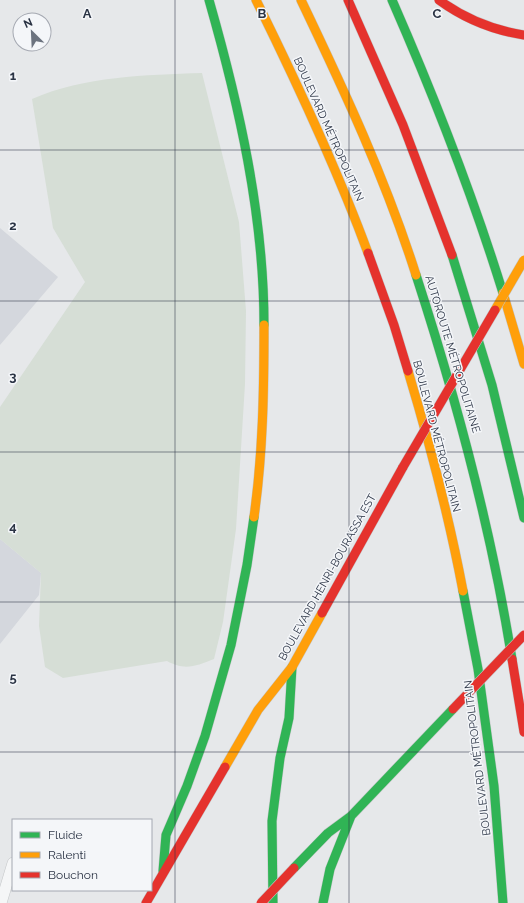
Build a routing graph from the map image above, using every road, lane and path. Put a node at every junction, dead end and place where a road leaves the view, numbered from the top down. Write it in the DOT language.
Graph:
graph roads {
  1 [pos="209,0"];
  2 [pos="256,0"];
  3 [pos="301,0"];
  4 [pos="348,0"];
  5 [pos="392,0"];
  6 [pos="439,0"];
  7 [pos="524,35"];
  8 [pos="524,260"];
  9 [pos="524,364"];
  10 [pos="524,518"];
  11 [pos="524,635"];
  12 [pos="292,667"];
  13 [pos="524,732"];
  14 [pos="351,816"];
  15 [pos="12,865"];
  16 [pos="163,871"];
  17 [pos="1,903"];
  18 [pos="146,903"];
  19 [pos="262,903"];
  20 [pos="273,903"];
  21 [pos="323,903"];
  22 [pos="503,903"];
  1 -- 16 [label="main road"];
  2 -- 22 [label="main road, BOULEVARD MÉTROPOLITAIN"];
  3 -- 13 [label="main road, AUTOROUTE MÉTROPOLITAINE"];
  4 -- 10 [label="main road"];
  5 -- 9 [label="main road"];
  6 -- 7 [label="main road"];
  8 -- 12 [label="main road, BOULEVARD HENRI-BOURASSA EST, bridge"];
  11 -- 14 [label="main road, bridge"];
  12 -- 16 [label="main road, BOULEVARD HENRI-BOURASSA EST"];
  12 -- 20 [label="main road"];
  14 -- 19 [label="main road, bridge"];
  14 -- 21 [label="main road"];
  15 -- 17 [label="street"];
  16 -- 18 [label="main road, BOULEVARD HENRI-BOURASSA EST"];
}
